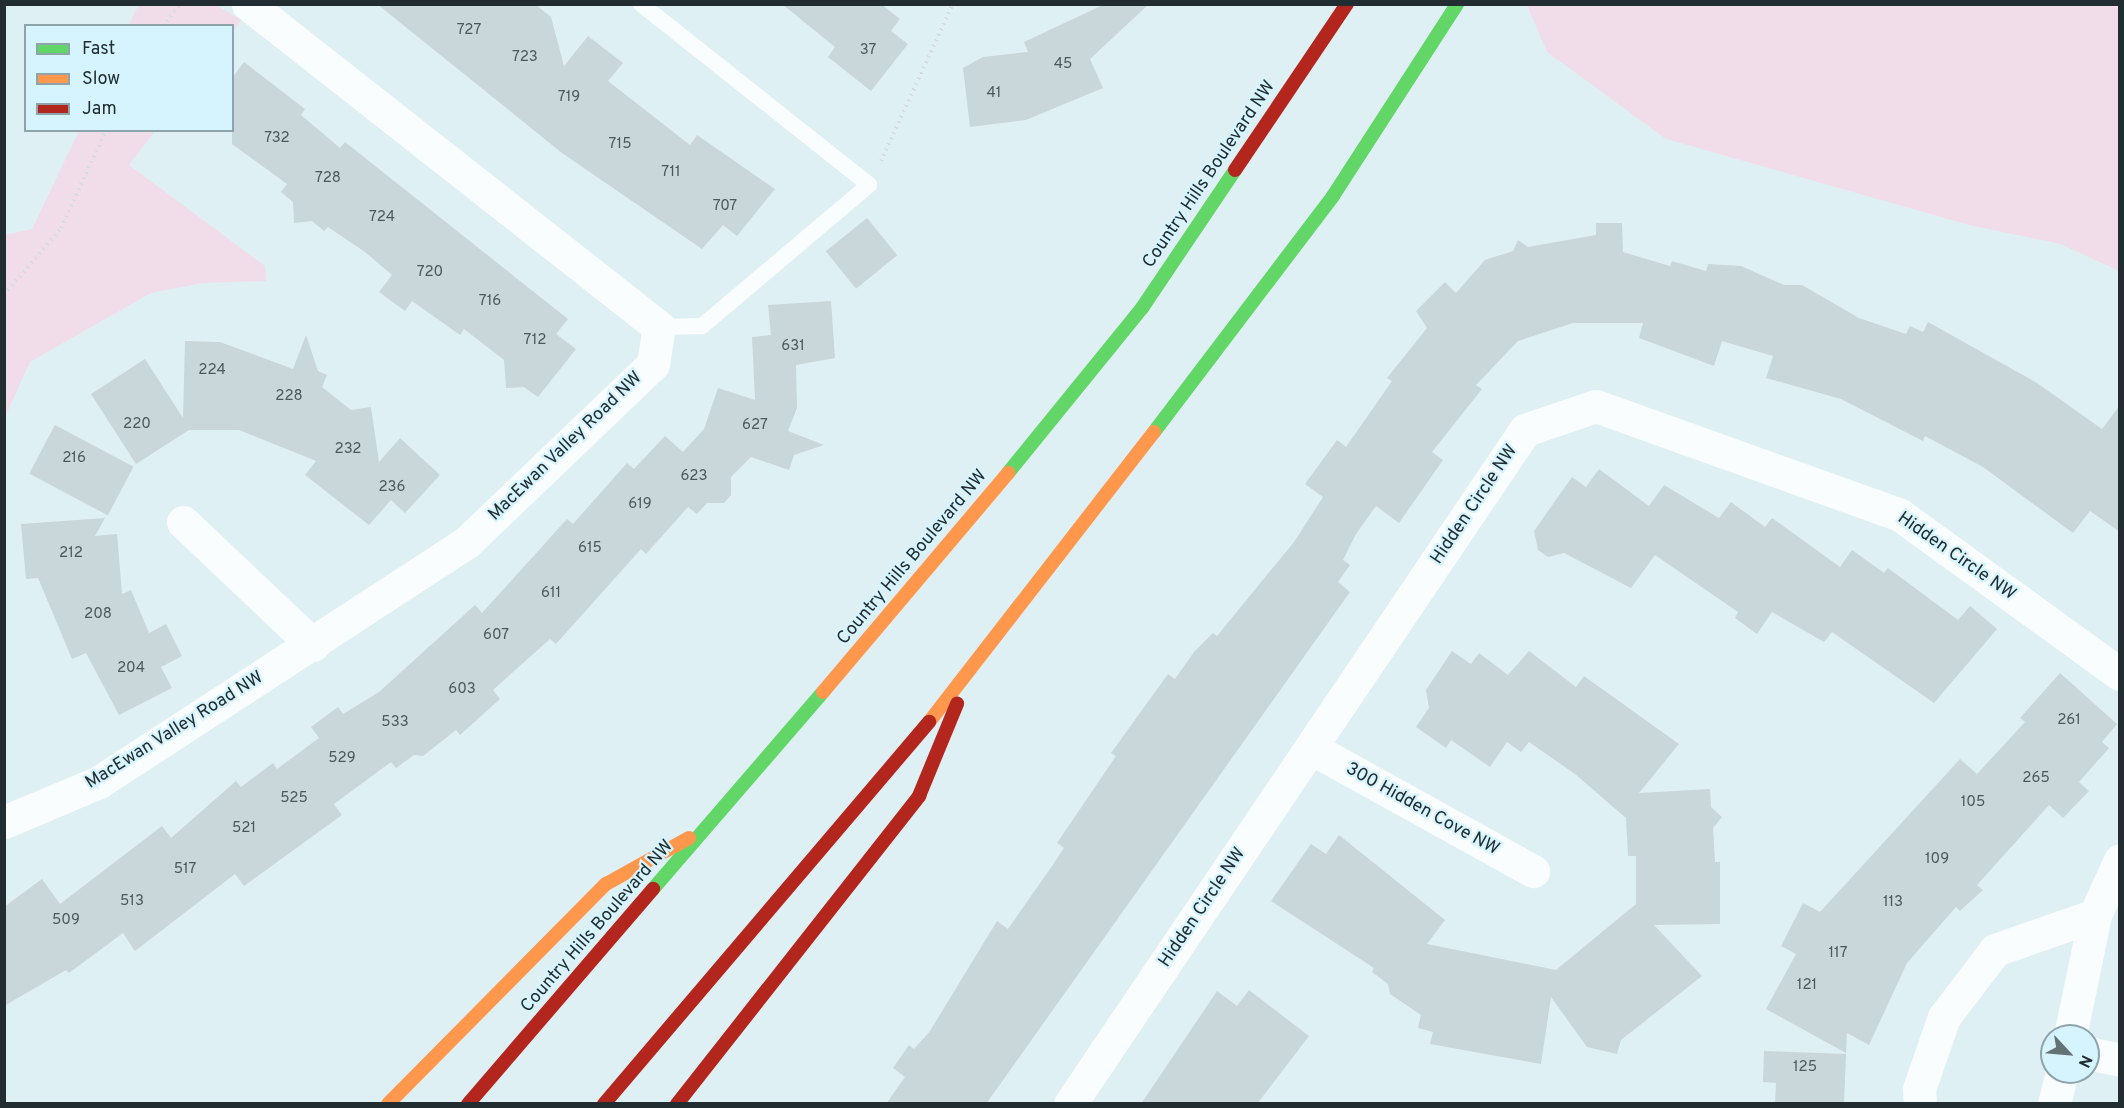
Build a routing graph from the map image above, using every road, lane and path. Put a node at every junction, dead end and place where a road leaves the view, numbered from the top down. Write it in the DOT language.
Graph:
graph roads {
  1 [pos="180,4"];
  2 [pos="248,4"];
  3 [pos="641,4"];
  4 [pos="953,4"];
  5 [pos="1347,4"];
  6 [pos="1457,4"];
  7 [pos="165,24"];
  8 [pos="105,132"];
  9 [pos="869,185"];
  10 [pos="4,295"];
  11 [pos="659,327"];
  12 [pos="183,522"];
  13 [pos="313,645"];
  14 [pos="2120,674"];
  15 [pos="968,677"];
  16 [pos="1311,748"];
  17 [pos="4,822"];
  18 [pos="708,826"];
  19 [pos="2120,860"];
  20 [pos="1533,871"];
  21 [pos="2095,915"];
  22 [pos="2072,1024"];
  23 [pos="2100,1056"];
  24 [pos="2120,1060"];
  25 [pos="2059,1084"];
  26 [pos="388,1104"];
  27 [pos="468,1104"];
  28 [pos="604,1104"];
  29 [pos="677,1104"];
  30 [pos="1070,1104"];
  31 [pos="1920,1104"];
  32 [pos="2054,1104"];
  1 -- 7 [label="path"];
  2 -- 11 [label="street"];
  3 -- 9 [label="lane"];
  4 -- 9 [label="path"];
  5 -- 18 [label="main road, Country Hills Boulevard NW"];
  6 -- 15 [label="main road"];
  8 -- 10 [label="path"];
  9 -- 11 [label="lane"];
  11 -- 13 [label="street, MacEwan Valley Road NW"];
  12 -- 13 [label="street"];
  13 -- 17 [label="street, MacEwan Valley Road NW"];
  14 -- 16 [label="street, Hidden Circle NW"];
  15 -- 28 [label="main road"];
  15 -- 29 [label="main road"];
  16 -- 20 [label="street, 300 Hidden Cove NW"];
  16 -- 30 [label="street, Hidden Circle NW"];
  18 -- 26 [label="main road"];
  18 -- 27 [label="main road, Country Hills Boulevard NW"];
  19 -- 21 [label="street"];
  21 -- 22 [label="street"];
  21 -- 31 [label="street"];
  23 -- 24 [label="street"];
  25 -- 32 [label="street"];
}
